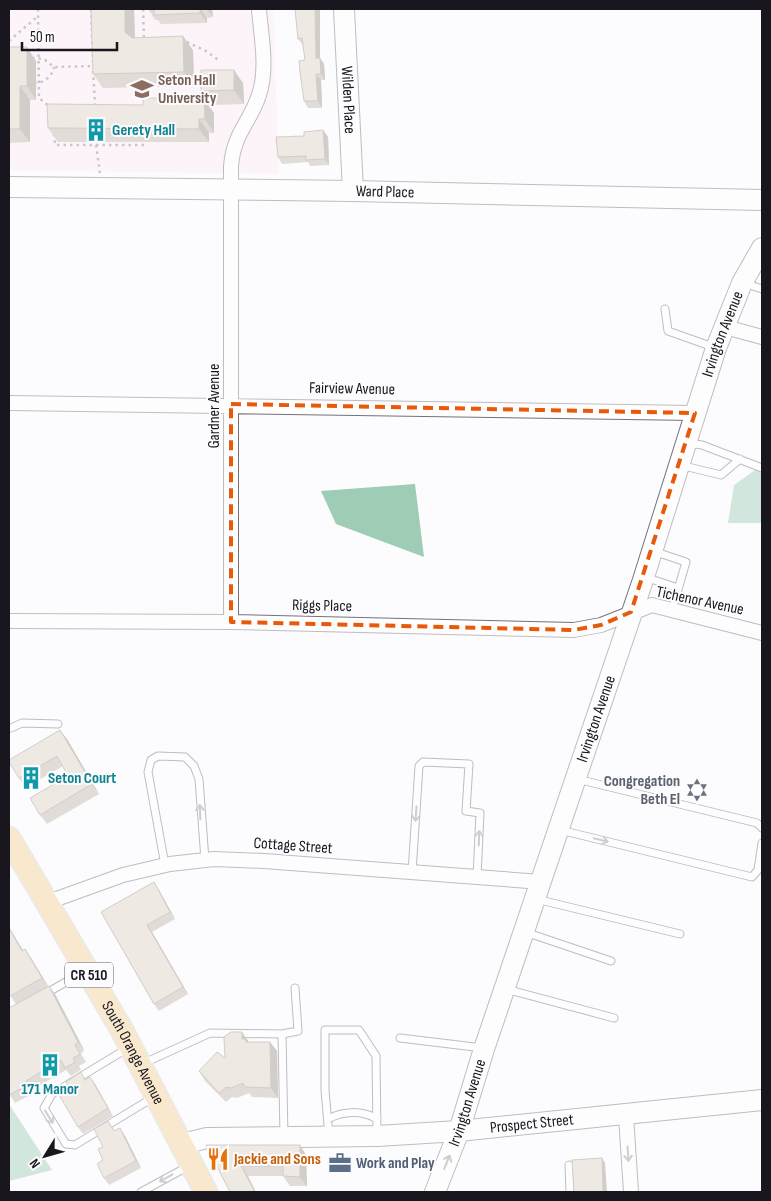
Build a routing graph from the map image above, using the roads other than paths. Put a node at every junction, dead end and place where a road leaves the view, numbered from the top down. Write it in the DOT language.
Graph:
graph roads {
  1 [pos="259,9"];
  2 [pos="344,9"];
  3 [pos="9,187"];
  4 [pos="231,190"];
  5 [pos="353,190"];
  6 [pos="762,200"];
  7 [pos="762,248"];
  8 [pos="742,282"];
  9 [pos="762,289"];
  10 [pos="665,310"];
  11 [pos="725,327"];
  12 [pos="762,337"];
  13 [pos="716,348"];
  14 [pos="9,403"];
  15 [pos="231,404"];
  16 [pos="695,413"];
  17 [pos="687,443"];
  18 [pos="740,459"];
  19 [pos="679,465"];
  20 [pos="762,468"];
  21 [pos="652,550"];
  22 [pos="644,576"];
  23 [pos="678,588"];
  24 [pos="672,610"];
  25 [pos="631,612"];
  26 [pos="9,621"];
  27 [pos="231,622"];
  28 [pos="762,633"];
  29 [pos="58,724"];
  30 [pos="10,727"];
  31 [pos="577,779"];
  32 [pos="762,828"];
  33 [pos="559,830"];
  34 [pos="762,843"];
  35 [pos="10,844"];
  36 [pos="205,860"];
  37 [pos="166,865"];
  38 [pos="412,872"];
  39 [pos="477,877"];
  40 [pos="539,890"];
  41 [pos="48,902"];
  42 [pos="524,932"];
  43 [pos="680,934"];
  44 [pos="611,961"];
  45 [pos="86,970"];
  46 [pos="296,988"];
  47 [pos="506,989"];
  48 [pos="40,997"];
  49 [pos="614,1018"];
  50 [pos="282,1034"];
  51 [pos="400,1038"];
  52 [pos="484,1048"];
  53 [pos="136,1056"];
  54 [pos="156,1096"];
  55 [pos="762,1100"];
  56 [pos="626,1116"];
  57 [pos="328,1128"];
  58 [pos="377,1128"];
  59 [pos="459,1131"];
  60 [pos="284,1137"];
  61 [pos="182,1144"];
  62 [pos="192,1164"];
  63 [pos="569,1165"];
  64 [pos="141,1192"];
  65 [pos="206,1192"];
  66 [pos="435,1192"];
  67 [pos="570,1192"];
  68 [pos="631,1192"];
  1 -- 4 [label="street, Gardner Avenue"];
  2 -- 5 [label="main road, Wilden Place"];
  3 -- 4 [label="main road, Ward Place"];
  4 -- 5 [label="main road, Ward Place"];
  4 -- 15 [label="street, Gardner Avenue"];
  5 -- 6 [label="main road, Ward Place"];
  7 -- 8 [label="main road, Irvington Avenue"];
  8 -- 9 [label="lane"];
  8 -- 11 [label="main road, Irvington Avenue"];
  10 -- 13 [label="lane"];
  11 -- 12 [label="street"];
  11 -- 13 [label="main road, Irvington Avenue"];
  13 -- 16 [label="main road, Irvington Avenue"];
  14 -- 15 [label="street, Fairview Avenue"];
  15 -- 16 [label="street, Fairview Avenue"];
  15 -- 27 [label="street, Gardner Avenue"];
  16 -- 17 [label="main road, Irvington Avenue"];
  17 -- 18 [label="lane"];
  17 -- 19 [label="main road, Irvington Avenue"];
  18 -- 19 [label="lane"];
  18 -- 20 [label="lane"];
  19 -- 21 [label="main road, Irvington Avenue"];
  21 -- 22 [label="main road, Irvington Avenue"];
  21 -- 23 [label="lane"];
  22 -- 23 [label="lane"];
  22 -- 25 [label="main road, Irvington Avenue"];
  23 -- 24 [label="lane"];
  24 -- 25 [label="street, Tichenor Avenue"];
  24 -- 28 [label="street, Tichenor Avenue"];
  25 -- 27 [label="street, Riggs Place"];
  25 -- 31 [label="main road, Irvington Avenue"];
  26 -- 27 [label="street, Riggs Place"];
  29 -- 30 [label="lane"];
  31 -- 32 [label="lane"];
  31 -- 33 [label="main road, Irvington Avenue"];
  33 -- 34 [label="lane, one-way"];
  33 -- 40 [label="main road, Irvington Avenue"];
  35 -- 41 [label="main road, South Orange Avenue / CR 510"];
  36 -- 37 [label="street, Cottage Street"];
  36 -- 37 [label="lane, one-way"];
  36 -- 38 [label="street, Cottage Street"];
  37 -- 41 [label="street, Cottage Street"];
  38 -- 39 [label="street, Cottage Street"];
  39 -- 38 [label="lane, one-way"];
  39 -- 40 [label="street, Cottage Street"];
  40 -- 42 [label="main road, Irvington Avenue"];
  40 -- 43 [label="lane"];
  41 -- 45 [label="main road, South Orange Avenue / CR 510"];
  42 -- 44 [label="lane"];
  42 -- 47 [label="main road, Irvington Avenue"];
  45 -- 48 [label="lane"];
  45 -- 53 [label="main road, South Orange Avenue / CR 510"];
  46 -- 50 [label="lane"];
  47 -- 49 [label="lane"];
  47 -- 52 [label="main road, Irvington Avenue"];
  50 -- 53 [label="lane"];
  50 -- 60 [label="lane"];
  51 -- 52 [label="lane"];
  52 -- 59 [label="main road, Irvington Avenue"];
  53 -- 54 [label="main road, South Orange Avenue / CR 510"];
  53 -- 54 [label="lane, one-way"];
  54 -- 61 [label="main road, South Orange Avenue / CR 510"];
  55 -- 56 [label="main road, Prospect Street"];
  56 -- 59 [label="main road, Prospect Street"];
  56 -- 68 [label="street, one-way"];
  57 -- 58 [label="main road, Prospect Street"];
  57 -- 58 [label="lane"];
  57 -- 60 [label="main road, Prospect Street"];
  58 -- 59 [label="main road, Prospect Street"];
  66 -- 59 [label="main road, Irvington Avenue, one-way"];
  60 -- 61 [label="main road, Prospect Street"];
  61 -- 62 [label="main road, South Orange Avenue / CR 510"];
  62 -- 64 [label="lane, one-way"];
  62 -- 65 [label="main road, South Orange Avenue / CR 510"];
  63 -- 67 [label="lane"];
}
